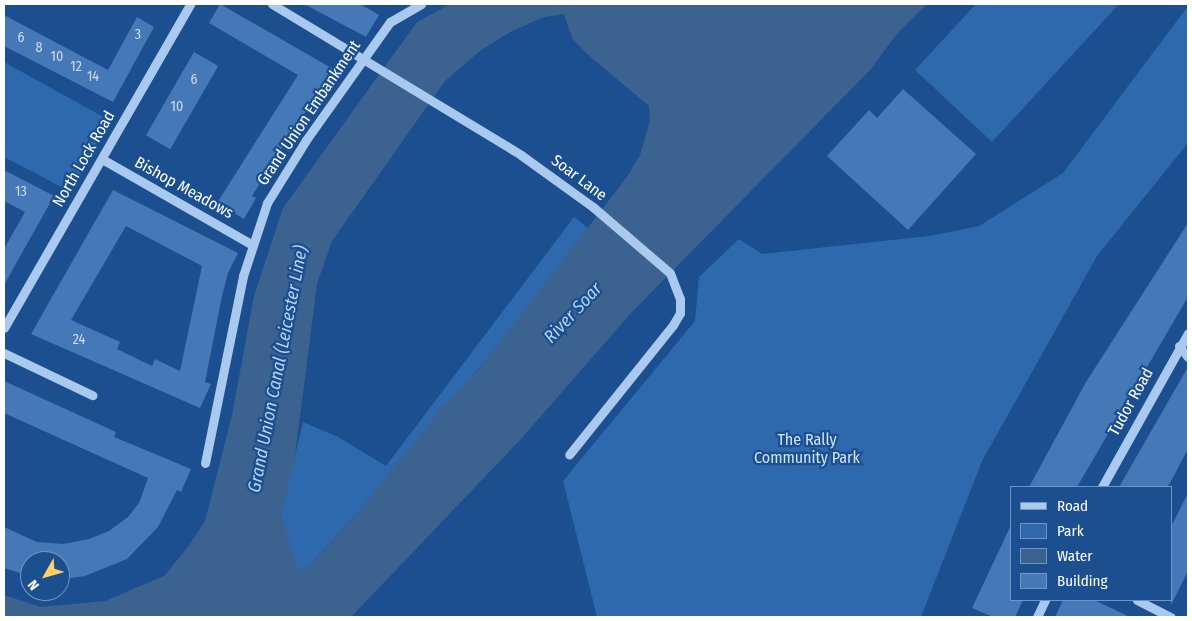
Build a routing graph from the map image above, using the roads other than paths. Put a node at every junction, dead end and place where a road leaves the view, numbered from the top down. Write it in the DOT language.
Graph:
graph roads {
  1 [pos="190,4"];
  2 [pos="272,4"];
  3 [pos="421,4"];
  4 [pos="364,58"];
  5 [pos="102,159"];
  6 [pos="251,244"];
  7 [pos="4,328"];
  8 [pos="1188,332"];
  9 [pos="1179,346"];
  10 [pos="4,353"];
  11 [pos="1188,358"];
  12 [pos="92,395"];
  13 [pos="569,455"];
  14 [pos="205,463"];
  15 [pos="1103,486"];
  16 [pos="1045,601"];
  17 [pos="1139,601"];
  18 [pos="1037,617"];
  19 [pos="1172,617"];
  1 -- 5 [label="street, North Lock Road"];
  2 -- 4 [label="street, Soar Lane"];
  3 -- 4 [label="street, Grand Union Embankment"];
  4 -- 6 [label="street, Grand Union Embankment"];
  4 -- 13 [label="street, Soar Lane"];
  5 -- 6 [label="street, Bishop Meadows"];
  5 -- 7 [label="street, North Lock Road"];
  6 -- 14 [label="street, Grand Union Embankment"];
  8 -- 9 [label="street, Tudor Road"];
  9 -- 11 [label="street"];
  9 -- 15 [label="street, Tudor Road"];
  10 -- 12 [label="street"];
  16 -- 18 [label="street"];
  17 -- 19 [label="street"];
}
